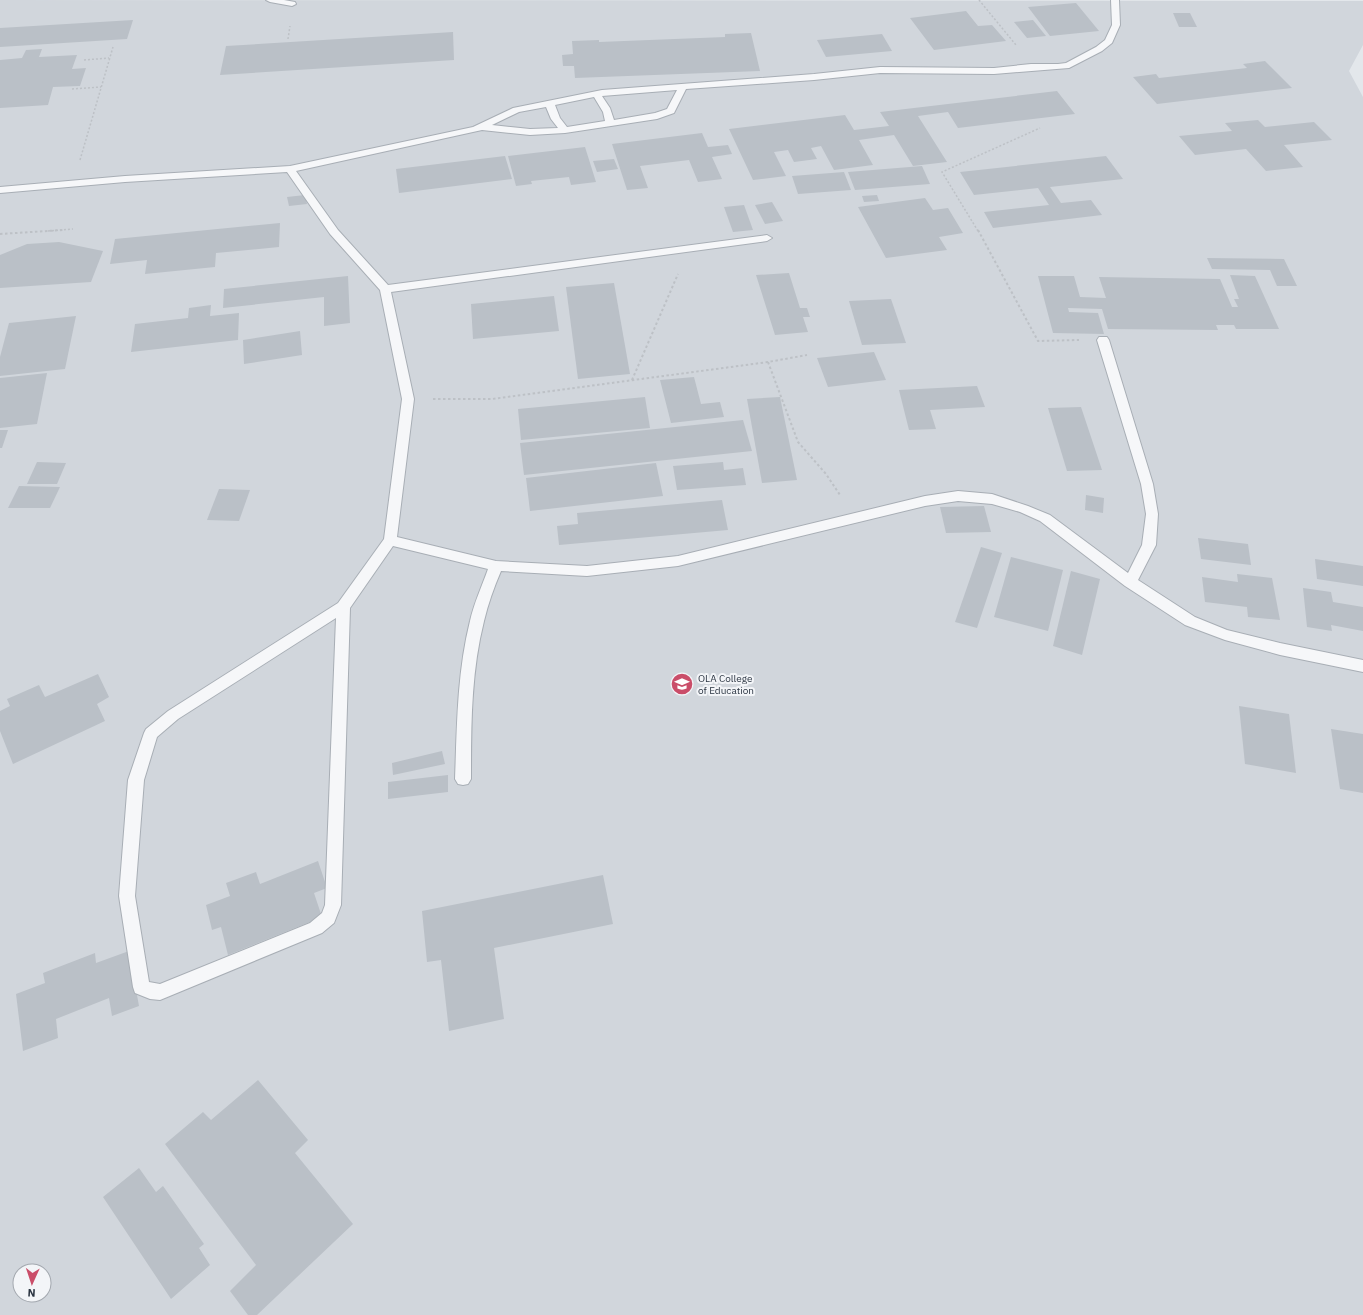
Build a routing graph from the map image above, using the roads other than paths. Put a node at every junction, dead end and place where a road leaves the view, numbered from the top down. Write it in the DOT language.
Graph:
graph roads {
  1 [pos="270,0"];
  2 [pos="1115,0"];
  3 [pos="292,4"];
  4 [pos="683,87"];
  5 [pos="596,94"];
  6 [pos="549,103"];
  7 [pos="609,124"];
  8 [pos="482,127"];
  9 [pos="564,130"];
  10 [pos="290,169"];
  11 [pos="0,190"];
  12 [pos="767,238"];
  13 [pos="385,289"];
  14 [pos="1104,340"];
  15 [pos="390,540"];
  16 [pos="496,566"];
  17 [pos="1130,582"];
  18 [pos="343,607"];
  19 [pos="1363,666"];
  20 [pos="463,779"];
  1 -- 3 [label="lane"];
  2 -- 4 [label="lane"];
  4 -- 5 [label="lane"];
  4 -- 7 [label="lane"];
  5 -- 6 [label="lane"];
  5 -- 7 [label="lane"];
  6 -- 8 [label="lane"];
  6 -- 9 [label="lane"];
  7 -- 9 [label="lane"];
  8 -- 9 [label="lane"];
  8 -- 10 [label="lane"];
  10 -- 11 [label="lane"];
  10 -- 13 [label="lane"];
  12 -- 13 [label="lane"];
  13 -- 15 [label="lane"];
  14 -- 17 [label="lane"];
  15 -- 16 [label="lane"];
  15 -- 18 [label="lane"];
  16 -- 17 [label="lane"];
  16 -- 20 [label="lane"];
  17 -- 19 [label="lane"];
  18 -- 18 [label="lane"];
}
